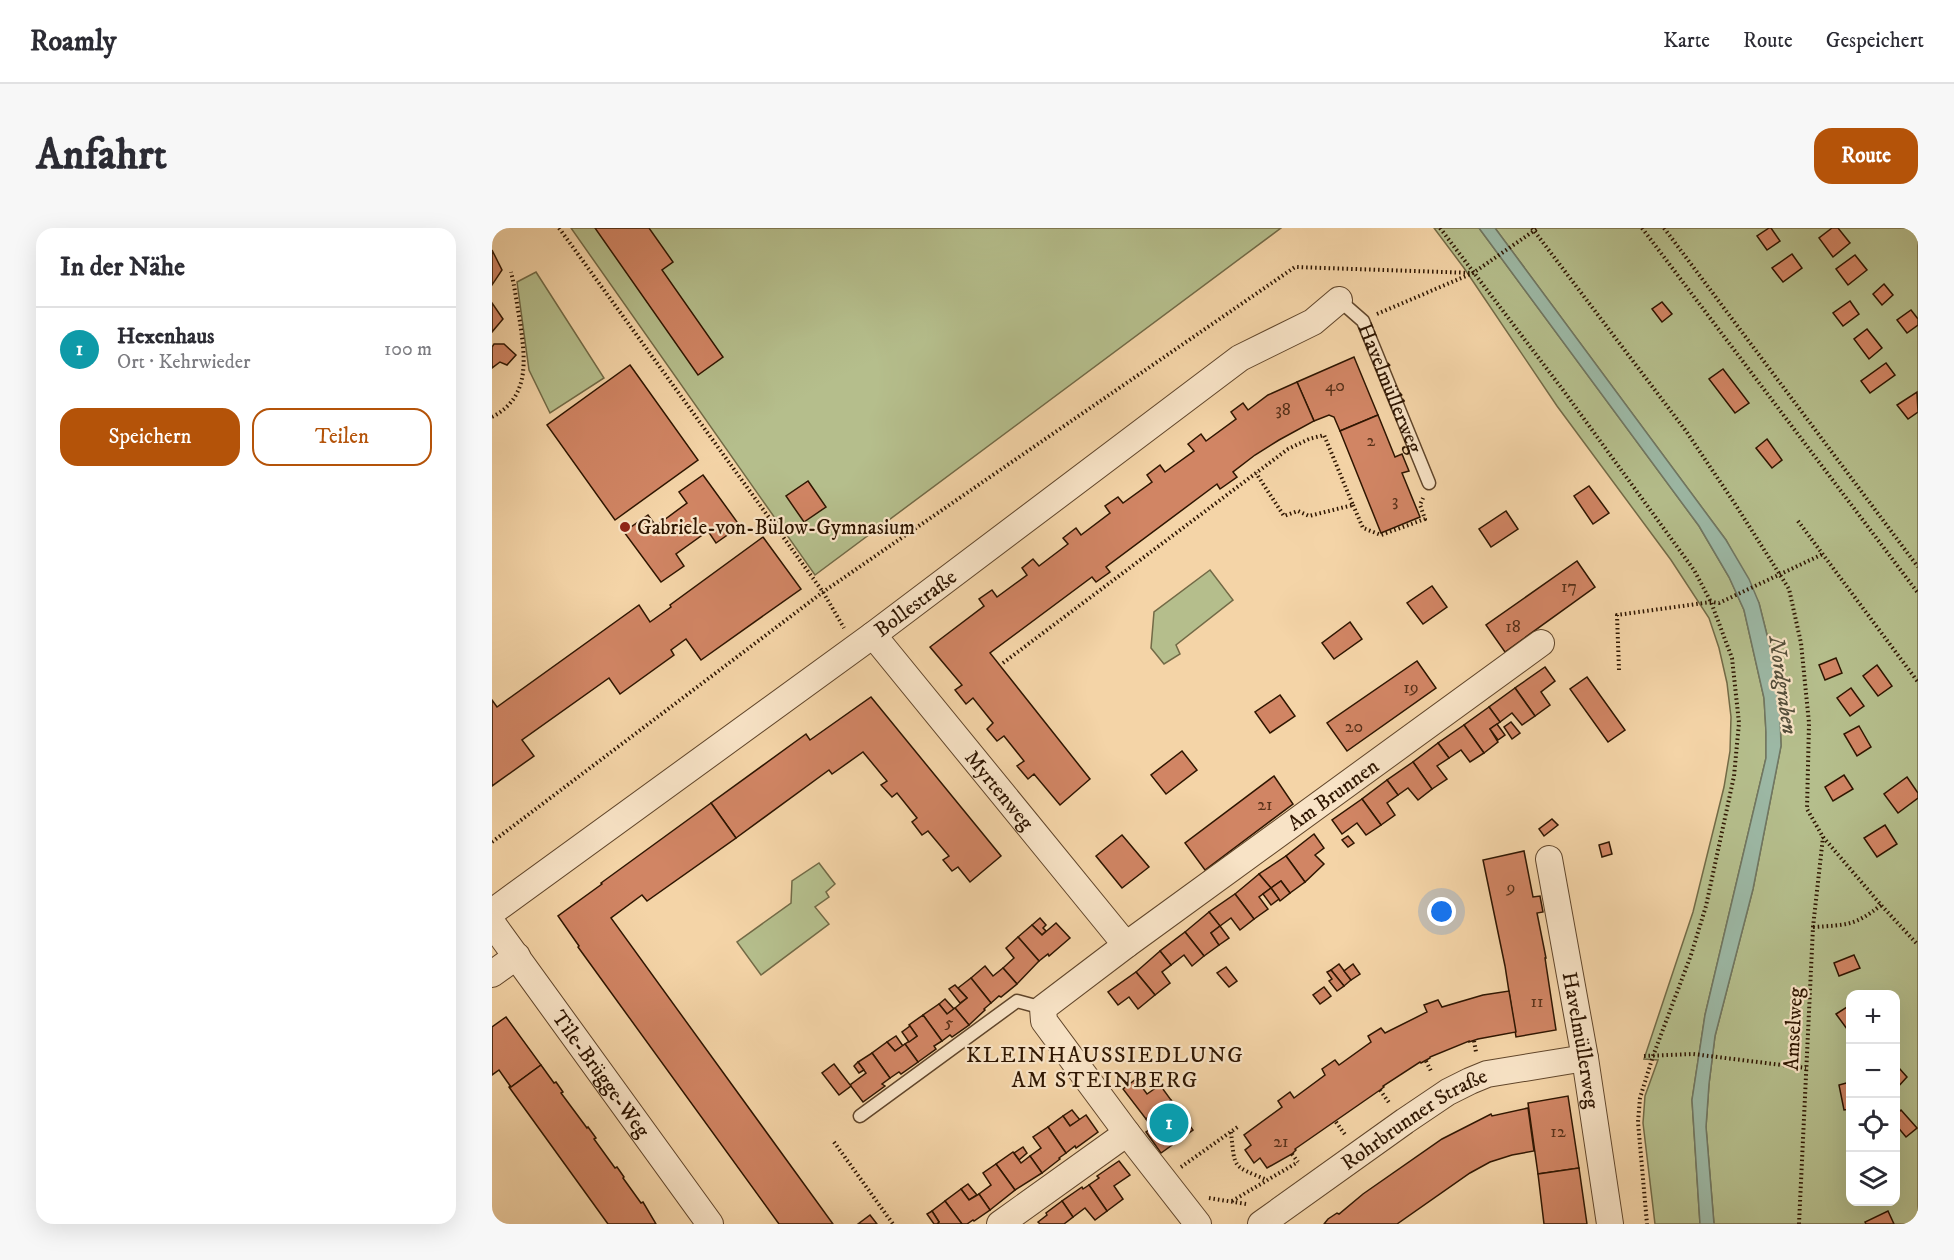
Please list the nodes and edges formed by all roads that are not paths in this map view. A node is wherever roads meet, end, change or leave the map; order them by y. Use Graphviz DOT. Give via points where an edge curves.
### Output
graph roads {
  1 [pos="1339,300"];
  2 [pos="1429,483"];
  3 [pos="873,635"];
  4 [pos="1541,643"];
  5 [pos="1549,859"];
  6 [pos="492,912"];
  7 [pos="492,923"];
  8 [pos="1126,945"];
  9 [pos="517,957"];
  10 [pos="492,974"];
  11 [pos="1043,1008"];
  12 [pos="1585,1058"];
  13 [pos="861,1116"];
  14 [pos="1127,1133"];
  15 [pos="1256,1214"];
  16 [pos="710,1224"];
  17 [pos="1000,1224"];
  18 [pos="1198,1224"];
  19 [pos="1610,1224"];
  1 -- 2 [label="lane, Havelmüllerweg" via="1363,321"];
  1 -- 3 [label="street, Bollestraße" via="1313,322 1240,358"];
  3 -- 6 [label="street, Bollestraße"];
  3 -- 8 [label="street, Myrtenweg"];
  4 -- 8 [label="street, Am Brunnen"];
  5 -- 12 [label="street, Havelmüllerweg"];
  7 -- 9 [label="street, Tile-Brügge-Weg"];
  8 -- 11 [label="street, Am Brunnen"];
  9 -- 10 [label="street"];
  9 -- 16 [label="street, Tile-Brügge-Weg"];
  11 -- 13 [label="lane" via="1017,1001"];
  11 -- 14 [label="street" via="1044,1021"];
  12 -- 15 [label="street, Rohrbrunner Straße" via="1487,1074 1470,1081"];
  12 -- 19 [label="street, Havelmüllerweg"];
  14 -- 17 [label="street"];
  14 -- 18 [label="street"];
}
